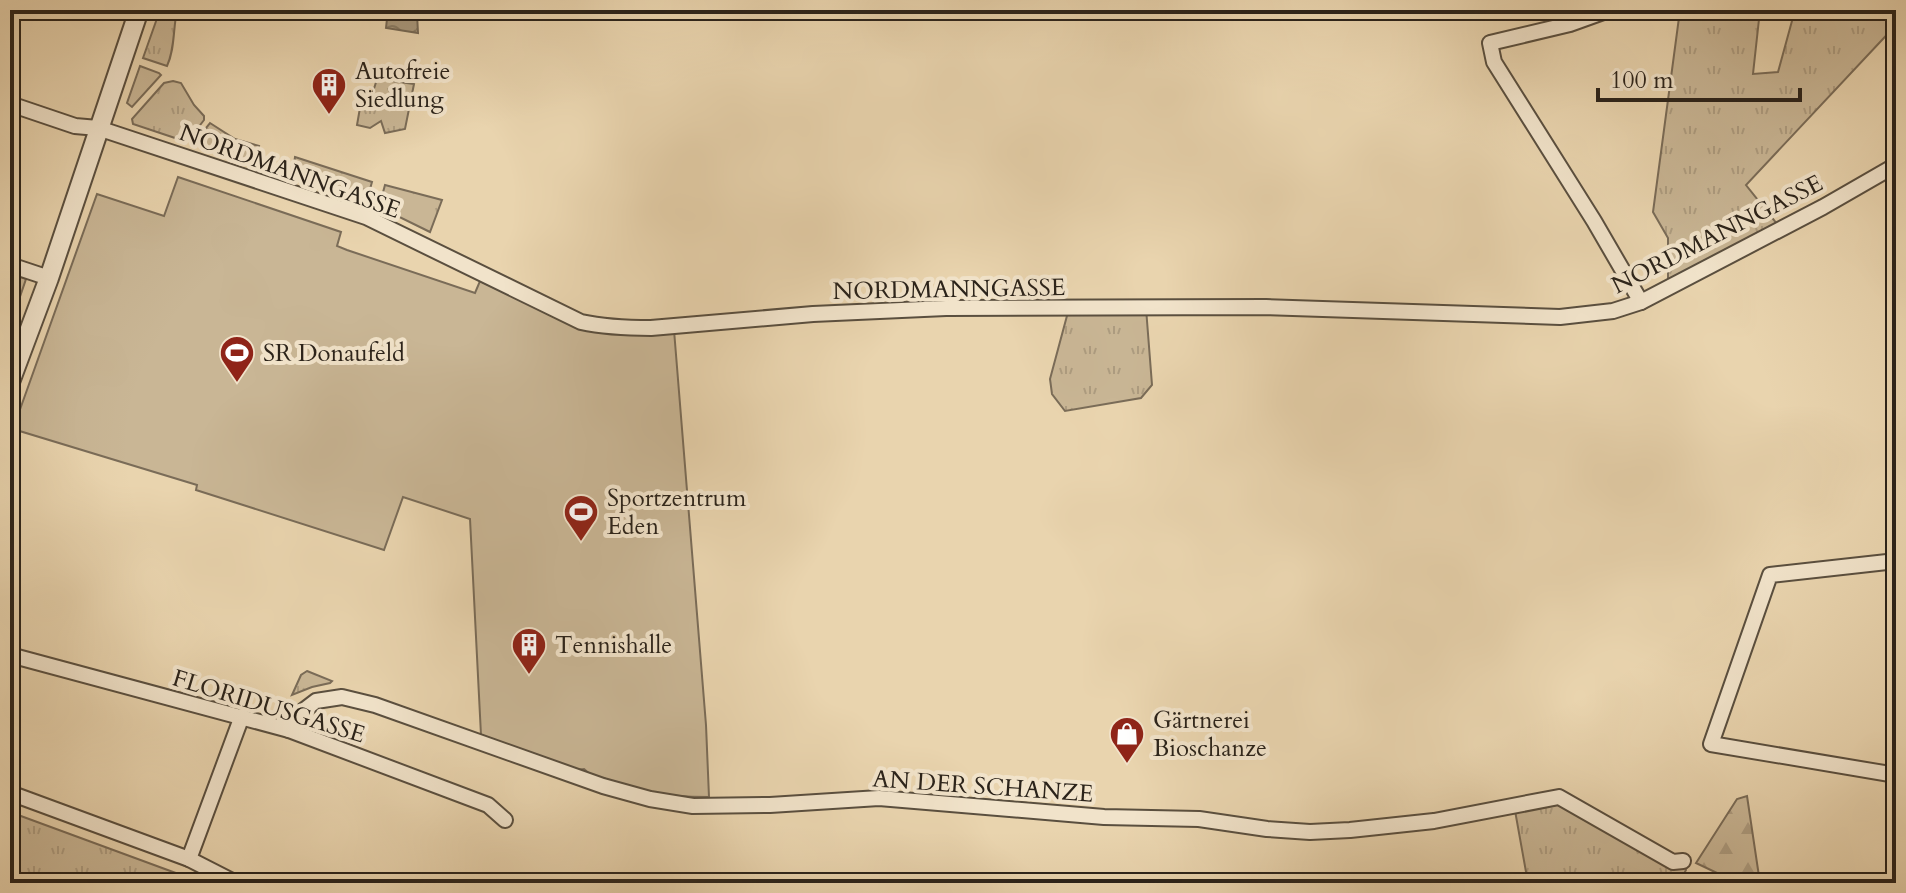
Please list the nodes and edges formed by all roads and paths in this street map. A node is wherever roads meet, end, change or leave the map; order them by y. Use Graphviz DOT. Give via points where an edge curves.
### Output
graph roads {
  1 [pos="139,10"];
  2 [pos="1609,10"];
  3 [pos="10,104"];
  4 [pos="98,128"];
  5 [pos="1896,165"];
  6 [pos="10,265"];
  7 [pos="49,278"];
  8 [pos="1641,302"];
  9 [pos="10,382"];
  10 [pos="1896,561"];
  11 [pos="10,655"];
  12 [pos="242,716"];
  13 [pos="289,730"];
  14 [pos="1896,775"];
  15 [pos="10,793"];
  16 [pos="505,820"];
  17 [pos="189,859"];
  18 [pos="1683,861"];
  19 [pos="236,883"];
  1 -- 4 [label="street"];
  2 -- 8 [label="street" via="1490,43 1494,62"];
  3 -- 4 [label="street, NORDMANNGASSE" via="75,126"];
  4 -- 7 [label="street"];
  4 -- 8 [label="street, NORDMANNGASSE" via="366,217 598,326 651,328 946,308 1298,307 1560,317"];
  5 -- 8 [label="street, NORDMANNGASSE"];
  6 -- 7 [label="street"];
  7 -- 9 [label="street"];
  10 -- 14 [label="street" via="1770,575 1711,744"];
  11 -- 12 [label="street, FLORIDUSGASSE"];
  12 -- 13 [label="street, FLORIDUSGASSE"];
  12 -- 17 [label="street"];
  13 -- 16 [label="street, FLORIDUSGASSE" via="488,805"];
  13 -- 18 [label="street, AN DER SCHANZE" via="316,701 342,697 603,786 693,806 879,798 1104,817 1199,819 1310,832 1434,821 1559,797 1673,862"];
  15 -- 17 [label="street"];
  17 -- 19 [label="street"];
}
